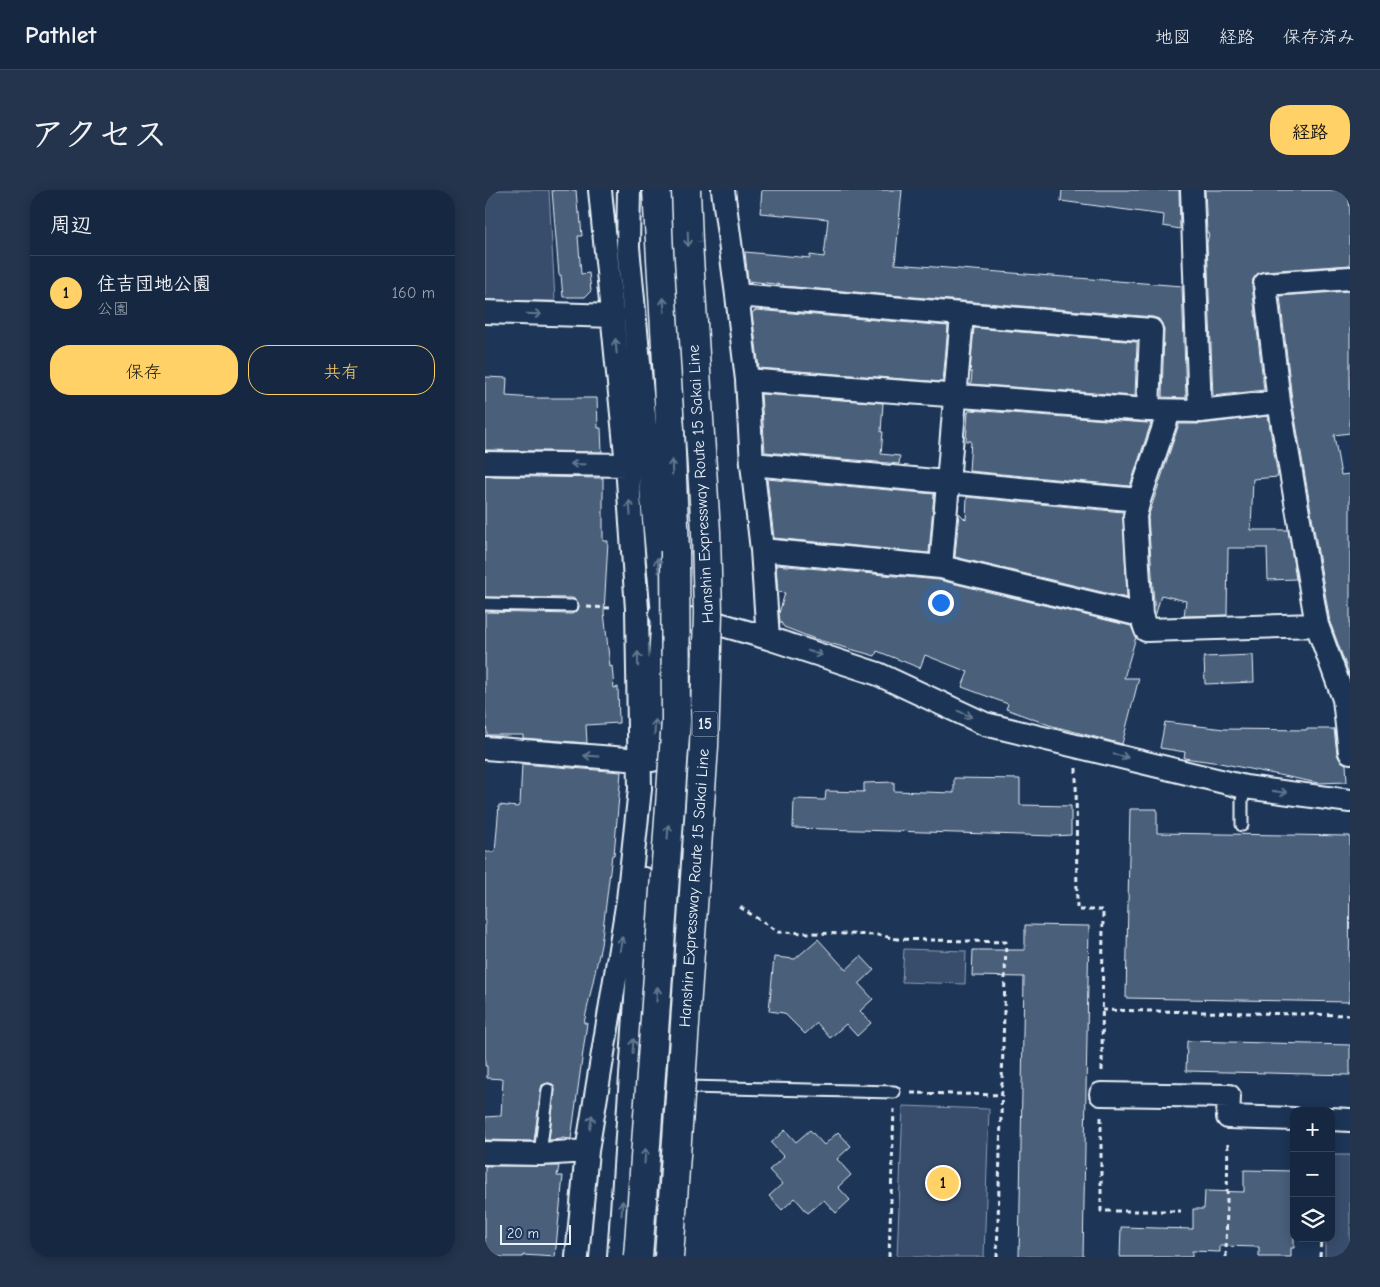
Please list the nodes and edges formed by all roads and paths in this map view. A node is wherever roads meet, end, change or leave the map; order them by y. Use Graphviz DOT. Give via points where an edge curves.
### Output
graph roads {
  1 [pos="600,190"];
  2 [pos="629,190"];
  3 [pos="657,190"];
  4 [pos="686,190"];
  5 [pos="723,190"];
  6 [pos="1192,190"];
  7 [pos="1350,278"];
  8 [pos="737,295"];
  9 [pos="485,312"];
  10 [pos="962,315"];
  11 [pos="614,316"];
  12 [pos="747,380"];
  13 [pos="955,396"];
  14 [pos="1279,402"];
  15 [pos="1158,411"];
  16 [pos="1200,411"];
  17 [pos="485,463"];
  18 [pos="752,464"];
  19 [pos="627,465"];
  20 [pos="948,481"];
  21 [pos="1139,500"];
  22 [pos="762,550"];
  23 [pos="941,568"];
  24 [pos="485,604"];
  25 [pos="571,606"];
  26 [pos="637,609"];
  27 [pos="663,614"];
  28 [pos="1141,615"];
  29 [pos="719,624"];
  30 [pos="1317,626"];
  31 [pos="768,638"];
  32 [pos="1076,745"];
  33 [pos="485,748"];
  34 [pos="1350,752"];
  35 [pos="640,760"];
  36 [pos="1245,787"];
  37 [pos="1350,801"];
  38 [pos="1242,825"];
  39 [pos="740,907"];
  40 [pos="1102,1010"];
  41 [pos="1350,1015"];
  42 [pos="688,1087"];
  43 [pos="547,1090"];
  44 [pos="894,1092"];
  45 [pos="1101,1094"];
  46 [pos="1003,1095"];
  47 [pos="1228,1117"];
  48 [pos="1290,1119"];
  49 [pos="1335,1119"];
  50 [pos="1350,1120"];
  51 [pos="587,1151"];
  52 [pos="485,1153"];
  53 [pos="540,1154"];
  54 [pos="1181,1212"];
  55 [pos="1321,1242"];
  56 [pos="577,1257"];
  57 [pos="619,1257"];
  58 [pos="637,1257"];
  59 [pos="669,1257"];
  60 [pos="676,1257"];
  61 [pos="889,1257"];
  62 [pos="997,1257"];
  63 [pos="1226,1257"];
  64 [pos="1321,1257"];
  1 -- 11 [label="street"];
  27 -- 2 [label="street, one-way" via="628,247"];
  58 -- 3 [label="highway, Hanshin Expressway Route 15 Sakai Line / 15, one-way, bridge" via="676,721 675,542"];
  4 -- 59 [label="highway, Hanshin Expressway Route 15 Sakai Line / 15, one-way, bridge" via="706,522 708,614 704,746"];
  5 -- 8 [label="street"];
  6 -- 16 [label="street"];
  7 -- 14 [label="street" via="1265,284"];
  8 -- 10 [label="street"];
  8 -- 12 [label="street"];
  9 -- 11 [label="street, one-way"];
  10 -- 13 [label="street"];
  10 -- 15 [label="street" via="1151,330"];
  19 -- 11 [label="street, one-way"];
  12 -- 13 [label="street"];
  12 -- 18 [label="street"];
  13 -- 15 [label="street"];
  13 -- 20 [label="street"];
  14 -- 16 [label="street"];
  14 -- 30 [label="street"];
  15 -- 16 [label="street"];
  15 -- 21 [label="street"];
  19 -- 17 [label="street, one-way"];
  18 -- 20 [label="street"];
  18 -- 22 [label="street"];
  26 -- 19 [label="street, one-way"];
  20 -- 21 [label="street"];
  20 -- 23 [label="street"];
  21 -- 28 [label="street" via="1135,516"];
  22 -- 23 [label="street"];
  22 -- 31 [label="street"];
  23 -- 28 [label="street"];
  24 -- 25 [label="lane"];
  25 -- 26 [label="path"];
  26 -- 27 [label="street"];
  35 -- 26 [label="street, one-way"];
  27 -- 29 [label="street"];
  57 -- 27 [label="street, one-way"];
  28 -- 30 [label="street" via="1146,630"];
  29 -- 31 [label="street"];
  29 -- 42 [label="street"];
  30 -- 34 [label="street" via="1344,698"];
  31 -- 32 [label="street, one-way" via="879,674 985,724"];
  32 -- 36 [label="street, one-way"];
  32 -- 40 [label="path" via="1077,910 1103,910"];
  35 -- 33 [label="street, one-way"];
  51 -- 35 [label="street, one-way" via="628,900"];
  36 -- 37 [label="street, one-way"];
  36 -- 38 [label="lane"];
  39 -- 46 [label="path" via="778,932 1006,942"];
  40 -- 41 [label="path"];
  40 -- 45 [label="path"];
  42 -- 44 [label="lane"];
  42 -- 60 [label="street"];
  43 -- 53 [label="lane"];
  44 -- 46 [label="path"];
  44 -- 61 [label="path"];
  45 -- 47 [label="street" via="1229,1096"];
  45 -- 54 [label="path" via="1101,1211"];
  46 -- 62 [label="path"];
  47 -- 48 [label="street"];
  47 -- 63 [label="path"];
  49 -- 50 [label="street"];
  51 -- 53 [label="street"];
  51 -- 56 [label="street"];
  52 -- 53 [label="street"];
  55 -- 64 [label="path"];
}
